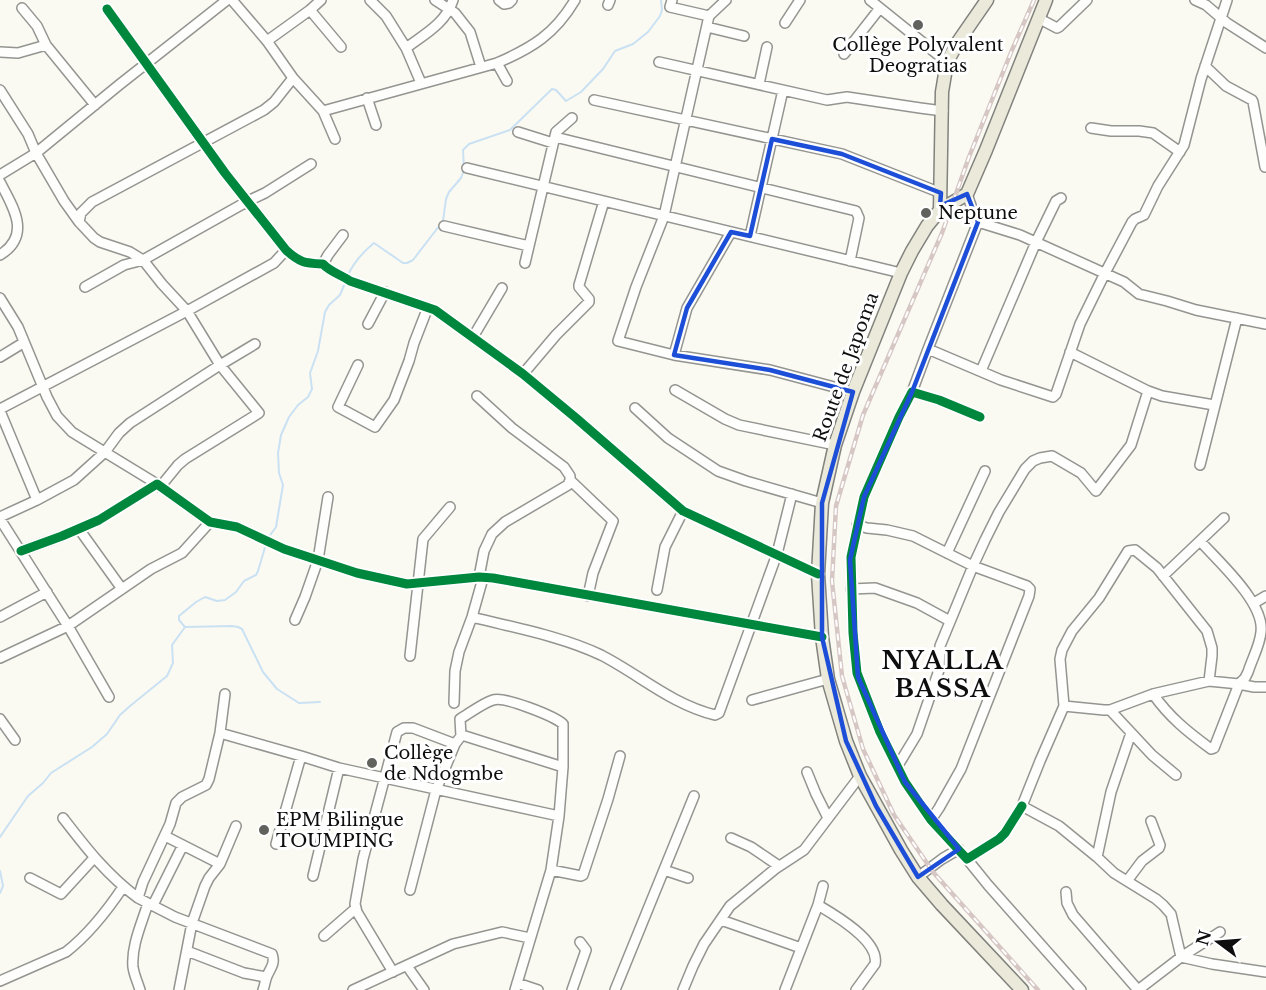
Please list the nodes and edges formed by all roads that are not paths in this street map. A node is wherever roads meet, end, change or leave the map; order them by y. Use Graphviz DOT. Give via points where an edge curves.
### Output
graph roads {
  1 [pos="230,0"];
  2 [pos="321,0"];
  3 [pos="370,0"];
  4 [pos="435,0"];
  5 [pos="453,0"];
  6 [pos="499,0"];
  7 [pos="512,0"];
  8 [pos="575,0"];
  9 [pos="672,0"];
  10 [pos="726,0"];
  11 [pos="800,0"];
  12 [pos="870,0"];
  13 [pos="987,0"];
  14 [pos="1046,0"];
  15 [pos="1087,0"];
  16 [pos="1195,0"];
  17 [pos="1227,0"];
  18 [pos="22,8"];
  19 [pos="880,8"];
  20 [pos="107,9"];
  21 [pos="310,10"];
  22 [pos="450,10"];
  23 [pos="709,16"];
  24 [pos="1221,17"];
  25 [pos="1038,18"];
  26 [pos="784,23"];
  27 [pos="707,27"];
  28 [pos="744,36"];
  29 [pos="267,41"];
  30 [pos="46,45"];
  31 [pos="341,47"];
  32 [pos="767,47"];
  33 [pos="406,48"];
  34 [pos="1266,48"];
  35 [pos="0,52"];
  36 [pos="844,54"];
  37 [pos="660,62"];
  38 [pos="947,62"];
  39 [pos="497,63"];
  40 [pos="146,65"];
  41 [pos="1205,66"];
  42 [pos="481,67"];
  43 [pos="697,70"];
  44 [pos="293,78"];
  45 [pos="507,81"];
  46 [pos="421,83"];
  47 [pos="759,84"];
  48 [pos="0,90"];
  49 [pos="783,90"];
  50 [pos="367,98"];
  51 [pos="594,99"];
  52 [pos="95,105"];
  53 [pos="322,111"];
  54 [pos="943,111"];
  55 [pos="572,118"];
  56 [pos="686,120"];
  57 [pos="376,125"];
  58 [pos="1091,128"];
  59 [pos="518,132"];
  60 [pos="335,139"];
  61 [pos="772,139"];
  62 [pos="554,140"];
  63 [pos="203,143"];
  64 [pos="1180,152"];
  65 [pos="36,153"];
  66 [pos="311,164"];
  67 [pos="675,167"];
  68 [pos="1265,167"];
  69 [pos="467,168"];
  70 [pos="0,175"];
  71 [pos="0,182"];
  72 [pos="543,186"];
  73 [pos="761,188"];
  74 [pos="941,193"];
  75 [pos="967,194"];
  76 [pos="1061,198"];
  77 [pos="248,201"];
  78 [pos="604,201"];
  79 [pos="940,210"];
  80 [pos="664,216"];
  81 [pos="79,222"];
  82 [pos="978,222"];
  83 [pos="444,226"];
  84 [pos="731,232"];
  85 [pos="343,235"];
  86 [pos="750,237"];
  87 [pos="1036,242"];
  88 [pos="529,246"];
  89 [pos="286,250"];
  90 [pos="0,255"];
  91 [pos="143,260"];
  92 [pos="850,261"];
  93 [pos="525,263"];
  94 [pos="323,264"];
  95 [pos="901,273"];
  96 [pos="1105,273"];
  97 [pos="85,287"];
  98 [pos="502,288"];
  99 [pos="385,292"];
  100 [pos="0,298"];
  101 [pos="428,307"];
  102 [pos="187,311"];
  103 [pos="1237,318"];
  104 [pos="368,324"];
  105 [pos="1266,324"];
  106 [pos="473,338"];
  107 [pos="23,343"];
  108 [pos="255,344"];
  109 [pos="927,349"];
  110 [pos="1070,352"];
  111 [pos="674,355"];
  112 [pos="0,357"];
  113 [pos="220,365"];
  114 [pos="358,365"];
  115 [pos="981,371"];
  116 [pos="523,374"];
  117 [pos="43,387"];
  118 [pos="675,390"];
  119 [pos="1148,391"];
  120 [pos="853,392"];
  121 [pos="912,392"];
  122 [pos="477,396"];
  123 [pos="1214,405"];
  124 [pos="635,408"];
  125 [pos="0,410"];
  126 [pos="980,417"];
  127 [pos="835,445"];
  128 [pos="105,452"];
  129 [pos="1200,465"];
  130 [pos="985,471"];
  131 [pos="570,480"];
  132 [pos="159,486"];
  133 [pos="792,494"];
  134 [pos="328,496"];
  135 [pos="37,500"];
  136 [pos="822,503"];
  137 [pos="450,507"];
  138 [pos="683,511"];
  139 [pos="0,518"];
  140 [pos="1224,518"];
  141 [pos="210,522"];
  142 [pos="857,525"];
  143 [pos="79,529"];
  144 [pos="1200,541"];
  145 [pos="21,551"];
  146 [pos="947,553"];
  147 [pos="777,554"];
  148 [pos="318,560"];
  149 [pos="973,566"];
  150 [pos="818,574"];
  151 [pos="1163,576"];
  152 [pos="481,577"];
  153 [pos="418,584"];
  154 [pos="122,589"];
  155 [pos="851,589"];
  156 [pos="657,590"];
  157 [pos="46,592"];
  158 [pos="588,596"];
  159 [pos="1266,596"];
  160 [pos="1254,603"];
  161 [pos="0,617"];
  162 [pos="472,617"];
  163 [pos="295,620"];
  164 [pos="950,621"];
  165 [pos="751,625"];
  166 [pos="68,626"];
  167 [pos="822,637"];
  168 [pos="410,656"];
  169 [pos="0,658"];
  170 [pos="828,679"];
  171 [pos="1209,681"];
  172 [pos="1239,684"];
  173 [pos="1266,687"];
  174 [pos="225,694"];
  175 [pos="1153,694"];
  176 [pos="109,697"];
  177 [pos="752,700"];
  178 [pos="454,703"];
  179 [pos="1064,706"];
  180 [pos="1110,710"];
  181 [pos="0,719"];
  182 [pos="1131,733"];
  183 [pos="220,734"];
  184 [pos="15,740"];
  185 [pos="458,740"];
  186 [pos="301,756"];
  187 [pos="620,756"];
  188 [pos="563,767"];
  189 [pos="897,767"];
  190 [pos="339,768"];
  191 [pos="807,771"];
  192 [pos="1176,775"];
  193 [pos="860,776"];
  194 [pos="384,778"];
  195 [pos="436,790"];
  196 [pos="694,796"];
  197 [pos="1022,806"];
  198 [pos="559,816"];
  199 [pos="63,818"];
  200 [pos="828,818"];
  201 [pos="931,820"];
  202 [pos="1151,821"];
  203 [pos="236,826"];
  204 [pos="165,836"];
  205 [pos="731,838"];
  206 [pos="276,844"];
  207 [pos="183,845"];
  208 [pos="959,849"];
  209 [pos="1097,857"];
  210 [pos="94,858"];
  211 [pos="967,859"];
  212 [pos="220,864"];
  213 [pos="779,866"];
  214 [pos="551,870"];
  215 [pos="664,870"];
  216 [pos="313,876"];
  217 [pos="918,876"];
  218 [pos="30,878"];
  219 [pos="688,878"];
  220 [pos="1127,881"];
  221 [pos="823,886"];
  222 [pos="123,887"];
  223 [pos="410,890"];
  224 [pos="1066,892"];
  225 [pos="138,898"];
  226 [pos="150,904"];
  227 [pos="818,905"];
  228 [pos="355,909"];
  229 [pos="721,920"];
  230 [pos="192,923"];
  231 [pos="1220,932"];
  232 [pos="324,936"];
  233 [pos="530,938"];
  234 [pos="580,942"];
  235 [pos="801,948"];
  236 [pos="187,951"];
  237 [pos="1181,957"];
  238 [pos="407,966"];
  239 [pos="393,972"];
  240 [pos="1266,972"];
  241 [pos="266,977"];
  242 [pos="0,981"];
  243 [pos="516,986"];
  244 [pos="140,990"];
  245 [pos="179,990"];
  246 [pos="263,990"];
  247 [pos="353,990"];
  248 [pos="424,990"];
  249 [pos="538,990"];
  250 [pos="572,990"];
  251 [pos="615,990"];
  252 [pos="683,990"];
  253 [pos="785,990"];
  254 [pos="856,990"];
  255 [pos="1022,990"];
  256 [pos="1081,990"];
  257 [pos="1138,990"];
  1 -- 29 [label="street"];
  1 -- 40 [label="street"];
  2 -- 21 [label="street"];
  3 -- 33 [label="street" via="386,16"];
  4 -- 22 [label="street"];
  5 -- 22 [label="street"];
  6 -- 7 [label="street" via="504,4"];
  8 -- 39 [label="street" via="550,33"];
  9 -- 23 [label="street" via="670,7"];
  10 -- 23 [label="street"];
  11 -- 26 [label="street"];
  12 -- 19 [label="street"];
  13 -- 38 [label="main road"];
  14 -- 25 [label="main road"];
  15 -- 25 [label="street" via="1057,28"];
  16 -- 24 [label="street"];
  17 -- 24 [label="street"];
  18 -- 30 [label="street"];
  19 -- 36 [label="street"];
  19 -- 38 [label="street"];
  20 -- 40 [label="street"];
  21 -- 29 [label="street"];
  21 -- 31 [label="street"];
  22 -- 33 [label="street"];
  22 -- 42 [label="street" via="470,32"];
  23 -- 27 [label="street"];
  24 -- 34 [label="street"];
  24 -- 41 [label="street"];
  25 -- 75 [label="main road"];
  27 -- 28 [label="street"];
  27 -- 43 [label="street"];
  29 -- 44 [label="street"];
  30 -- 35 [label="street" via="18,53"];
  30 -- 52 [label="street"];
  32 -- 47 [label="street"];
  33 -- 46 [label="street"];
  37 -- 43 [label="street"];
  38 -- 54 [label="main road"];
  39 -- 42 [label="street"];
  39 -- 45 [label="street"];
  40 -- 52 [label="street"];
  40 -- 63 [label="street"];
  41 -- 64 [label="street"];
  41 -- 68 [label="street" via="1226,86 1252,100"];
  42 -- 46 [label="street"];
  43 -- 47 [label="street"];
  43 -- 56 [label="street"];
  44 -- 53 [label="street"];
  44 -- 63 [label="street" via="264,110"];
  46 -- 50 [label="street"];
  47 -- 49 [label="street"];
  48 -- 65 [label="street"];
  49 -- 54 [label="street" via="827,100 847,97"];
  49 -- 61 [label="street"];
  50 -- 53 [label="street"];
  50 -- 57 [label="street"];
  51 -- 56 [label="street"];
  52 -- 65 [label="street"];
  53 -- 60 [label="street"];
  54 -- 74 [label="main road"];
  55 -- 62 [label="street" via="556,132"];
  56 -- 61 [label="street"];
  56 -- 67 [label="street"];
  58 -- 64 [label="street" via="1153,133"];
  59 -- 62 [label="street"];
  61 -- 73 [label="street"];
  61 -- 74 [label="street" via="842,154"];
  62 -- 67 [label="street"];
  62 -- 72 [label="street"];
  63 -- 77 [label="street"];
  63 -- 81 [label="street" via="92,202 81,213"];
  64 -- 96 [label="street" via="1144,215 1132,222"];
  65 -- 70 [label="street"];
  65 -- 81 [label="street"];
  66 -- 77 [label="street"];
  67 -- 73 [label="street"];
  67 -- 80 [label="street"];
  69 -- 72 [label="street"];
  71 -- 90 [label="street" via="14,209 18,232 12,246"];
  72 -- 78 [label="street"];
  72 -- 88 [label="street"];
  73 -- 86 [label="street"];
  73 -- 92 [label="street" via="856,212 859,218"];
  74 -- 79 [label="main road"];
  75 -- 79 [label="main road"];
  75 -- 82 [label="street"];
  76 -- 87 [label="street"];
  77 -- 89 [label="street"];
  77 -- 91 [label="street"];
  78 -- 80 [label="street"];
  78 -- 116 [label="street" via="579,285 590,300"];
  79 -- 95 [label="main road, Route de Japoma"];
  80 -- 84 [label="street"];
  80 -- 111 [label="street" via="618,341"];
  81 -- 91 [label="street" via="100,242"];
  82 -- 87 [label="street"];
  82 -- 109 [label="street"];
  83 -- 88 [label="street"];
  84 -- 86 [label="street"];
  84 -- 111 [label="street" via="687,308"];
  85 -- 94 [label="street"];
  86 -- 92 [label="street"];
  87 -- 96 [label="street"];
  87 -- 115 [label="street"];
  88 -- 93 [label="street"];
  89 -- 94 [label="street" via="297,260"];
  89 -- 102 [label="street" via="274,263"];
  91 -- 97 [label="street" via="124,265"];
  91 -- 102 [label="street"];
  92 -- 95 [label="street"];
  94 -- 99 [label="street" via="350,281"];
  95 -- 120 [label="main road, Route de Japoma"];
  96 -- 103 [label="street" via="1139,294"];
  96 -- 110 [label="street"];
  98 -- 106 [label="street"];
  99 -- 101 [label="street"];
  99 -- 104 [label="street"];
  100 -- 107 [label="street"];
  101 -- 106 [label="street"];
  101 -- 114 [label="street" via="394,400 375,427 338,407"];
  102 -- 113 [label="street"];
  102 -- 117 [label="street"];
  103 -- 105 [label="street"];
  103 -- 123 [label="street"];
  106 -- 116 [label="street"];
  107 -- 112 [label="street"];
  107 -- 117 [label="street"];
  108 -- 113 [label="street"];
  109 -- 115 [label="street"];
  109 -- 121 [label="street"];
  110 -- 115 [label="street" via="1052,398"];
  110 -- 119 [label="street"];
  111 -- 120 [label="street" via="770,370"];
  113 -- 128 [label="street" via="130,423"];
  113 -- 132 [label="street" via="259,413 185,459"];
  116 -- 138 [label="street"];
  117 -- 125 [label="street"];
  117 -- 128 [label="street" via="57,416 72,432"];
  118 -- 127 [label="street" via="739,425"];
  119 -- 123 [label="street"];
  119 -- 149 [label="street" via="1131,445 1096,491 1081,473 1052,456 1033,461 1007,499"];
  120 -- 127 [label="main road, Route de Japoma"];
  121 -- 126 [label="street"];
  121 -- 142 [label="street" via="868,489"];
  122 -- 131 [label="street" via="564,467"];
  123 -- 129 [label="street"];
  124 -- 133 [label="street" via="668,438 718,471"];
  125 -- 135 [label="street"];
  127 -- 136 [label="main road, Route de Japoma"];
  128 -- 132 [label="street"];
  128 -- 135 [label="street" via="74,480"];
  130 -- 146 [label="street"];
  131 -- 152 [label="street" via="492,534 483,551"];
  131 -- 158 [label="street" via="613,520"];
  132 -- 141 [label="street"];
  132 -- 143 [label="street"];
  133 -- 136 [label="street"];
  133 -- 147 [label="street"];
  134 -- 148 [label="street"];
  135 -- 139 [label="street"];
  136 -- 150 [label="main road, Route de Japoma"];
  137 -- 153 [label="street" via="423,539"];
  138 -- 147 [label="street"];
  138 -- 156 [label="street" via="665,547"];
  139 -- 145 [label="street"];
  140 -- 144 [label="street"];
  141 -- 148 [label="street" via="237,527"];
  141 -- 154 [label="street" via="182,552"];
  142 -- 146 [label="street" via="913,536"];
  142 -- 155 [label="street" via="850,557"];
  143 -- 145 [label="street"];
  143 -- 154 [label="street"];
  144 -- 151 [label="street"];
  144 -- 160 [label="street"];
  145 -- 157 [label="street"];
  146 -- 149 [label="street"];
  147 -- 150 [label="street"];
  147 -- 165 [label="street"];
  148 -- 153 [label="street" via="357,573"];
  148 -- 163 [label="street"];
  149 -- 164 [label="street"];
  149 -- 201 [label="street" via="1027,586 1030,592 959,773"];
  150 -- 167 [label="main road, Route de Japoma"];
  151 -- 171 [label="street" via="1207,632 1212,648"];
  151 -- 179 [label="street" via="1135,550 1128,550 1100,598 1072,631 1062,650"];
  152 -- 153 [label="street"];
  152 -- 158 [label="street"];
  152 -- 162 [label="street"];
  153 -- 168 [label="street"];
  154 -- 166 [label="street"];
  155 -- 164 [label="street" via="875,588 917,603"];
  155 -- 189 [label="street" via="858,677"];
  157 -- 161 [label="street"];
  157 -- 166 [label="street"];
  158 -- 165 [label="street"];
  159 -- 160 [label="street"];
  160 -- 172 [label="street" via="1261,634 1248,672"];
  162 -- 165 [label="street" via="571,642 601,655 695,710 715,715"];
  162 -- 178 [label="street" via="455,670"];
  164 -- 189 [label="street" via="940,646 939,670 917,734"];
  165 -- 167 [label="street"];
  166 -- 169 [label="street"];
  166 -- 176 [label="street"];
  167 -- 170 [label="main road, Route de Japoma"];
  170 -- 177 [label="street"];
  170 -- 193 [label="main road, Route de Japoma"];
  171 -- 172 [label="street"];
  171 -- 175 [label="street"];
  172 -- 173 [label="street"];
  172 -- 175 [label="street" via="1211,749 1185,730"];
  174 -- 183 [label="street"];
  175 -- 180 [label="street"];
  179 -- 180 [label="street"];
  179 -- 197 [label="street"];
  180 -- 182 [label="street"];
  181 -- 184 [label="street"];
  182 -- 192 [label="street"];
  182 -- 209 [label="street" via="1111,792"];
  183 -- 186 [label="street"];
  183 -- 204 [label="street" via="206,785 176,803"];
  185 -- 188 [label="street" via="465,736"];
  185 -- 188 [label="street" via="460,719 494,699 507,700 563,724"];
  185 -- 194 [label="street" via="412,728 399,730"];
  185 -- 195 [label="street"];
  186 -- 190 [label="street"];
  186 -- 206 [label="street"];
  187 -- 214 [label="street" via="585,873 581,876"];
  188 -- 198 [label="street"];
  189 -- 201 [label="street"];
  190 -- 194 [label="street"];
  190 -- 216 [label="street"];
  191 -- 200 [label="street"];
  193 -- 200 [label="street"];
  193 -- 217 [label="main road, Route de Japoma"];
  194 -- 195 [label="street"];
  194 -- 228 [label="street"];
  195 -- 198 [label="street"];
  195 -- 223 [label="street"];
  196 -- 215 [label="street"];
  197 -- 209 [label="street" via="1059,826"];
  197 -- 211 [label="street" via="999,839"];
  198 -- 214 [label="street"];
  199 -- 210 [label="street"];
  200 -- 213 [label="street" via="804,850"];
  201 -- 208 [label="street"];
  202 -- 220 [label="street" via="1159,848 1142,861"];
  203 -- 212 [label="street"];
  204 -- 207 [label="street"];
  204 -- 225 [label="street"];
  205 -- 213 [label="street"];
  207 -- 212 [label="street"];
  207 -- 226 [label="street"];
  208 -- 211 [label="street"];
  208 -- 217 [label="street"];
  209 -- 220 [label="street"];
  210 -- 218 [label="street" via="61,894"];
  210 -- 222 [label="street"];
  211 -- 256 [label="street"];
  212 -- 230 [label="street" via="205,886"];
  213 -- 229 [label="street" via="730,906"];
  214 -- 233 [label="street"];
  215 -- 219 [label="street"];
  215 -- 251 [label="street"];
  217 -- 255 [label="main road, Route de Japoma"];
  220 -- 237 [label="street" via="1171,914"];
  221 -- 227 [label="street"];
  222 -- 225 [label="street"];
  222 -- 242 [label="street" via="100,920 66,952"];
  224 -- 257 [label="street" via="1073,915"];
  225 -- 226 [label="street"];
  226 -- 230 [label="street"];
  226 -- 244 [label="street" via="133,959"];
  227 -- 235 [label="street"];
  227 -- 254 [label="street" via="838,916 874,951 875,964"];
  228 -- 232 [label="street"];
  228 -- 239 [label="street"];
  229 -- 235 [label="street"];
  229 -- 252 [label="street" via="704,944"];
  230 -- 236 [label="street"];
  230 -- 241 [label="street" via="272,954 273,966"];
  231 -- 237 [label="street"];
  233 -- 238 [label="street" via="502,932 453,944"];
  233 -- 243 [label="street"];
  234 -- 250 [label="street" via="586,950"];
  235 -- 253 [label="street"];
  236 -- 241 [label="street" via="244,973"];
  236 -- 245 [label="street"];
  237 -- 240 [label="street"];
  237 -- 257 [label="street"];
  238 -- 239 [label="street"];
  238 -- 248 [label="street"];
  239 -- 247 [label="street"];
  241 -- 246 [label="street"];
  243 -- 249 [label="street"];
}
